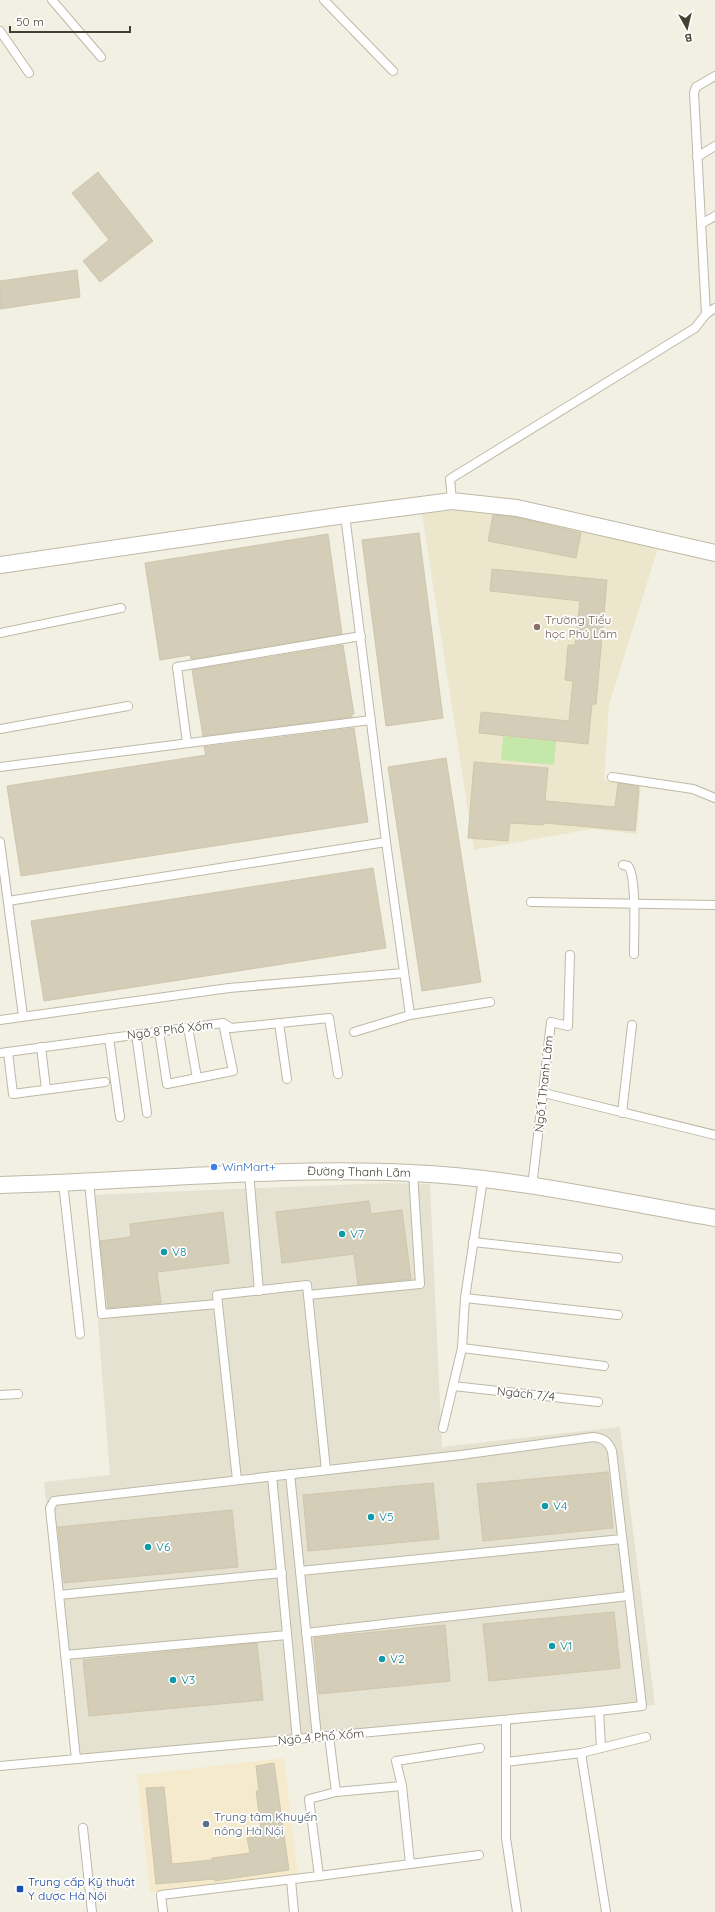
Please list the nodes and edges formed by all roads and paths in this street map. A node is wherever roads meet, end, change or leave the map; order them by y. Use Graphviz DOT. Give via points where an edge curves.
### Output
graph roads {
  1 [pos="52,0"];
  2 [pos="324,0"];
  3 [pos="0,31"];
  4 [pos="101,57"];
  5 [pos="393,71"];
  6 [pos="29,73"];
  7 [pos="715,76"];
  8 [pos="715,146"];
  9 [pos="697,157"];
  10 [pos="715,216"];
  11 [pos="701,224"];
  12 [pos="715,308"];
  13 [pos="706,314"];
  14 [pos="452,506"];
  15 [pos="345,515"];
  16 [pos="715,553"];
  17 [pos="0,565"];
  18 [pos="121,608"];
  19 [pos="0,633"];
  20 [pos="361,636"];
  21 [pos="128,706"];
  22 [pos="371,720"];
  23 [pos="0,729"];
  24 [pos="187,743"];
  25 [pos="0,767"];
  26 [pos="612,777"];
  27 [pos="715,798"];
  28 [pos="0,842"];
  29 [pos="386,842"];
  30 [pos="623,865"];
  31 [pos="8,901"];
  32 [pos="531,902"];
  33 [pos="634,904"];
  34 [pos="715,905"];
  35 [pos="570,954"];
  36 [pos="634,954"];
  37 [pos="404,973"];
  38 [pos="490,1002"];
  39 [pos="410,1015"];
  40 [pos="24,1016"];
  41 [pos="0,1020"];
  42 [pos="223,1023"];
  43 [pos="279,1023"];
  44 [pos="632,1025"];
  45 [pos="188,1027"];
  46 [pos="159,1031"];
  47 [pos="354,1032"];
  48 [pos="136,1034"];
  49 [pos="109,1038"];
  50 [pos="41,1046"];
  51 [pos="4,1052"];
  52 [pos="338,1074"];
  53 [pos="197,1078"];
  54 [pos="287,1079"];
  55 [pos="105,1082"];
  56 [pos="46,1089"];
  57 [pos="544,1093"];
  58 [pos="147,1113"];
  59 [pos="622,1113"];
  60 [pos="120,1117"];
  61 [pos="715,1135"];
  62 [pos="248,1172"];
  63 [pos="413,1172"];
  64 [pos="482,1179"];
  65 [pos="90,1182"];
  66 [pos="63,1183"];
  67 [pos="0,1185"];
  68 [pos="532,1187"];
  69 [pos="715,1218"];
  70 [pos="473,1242"];
  71 [pos="618,1258"];
  72 [pos="259,1291"];
  73 [pos="308,1295"];
  74 [pos="465,1298"];
  75 [pos="218,1304"];
  76 [pos="618,1315"];
  77 [pos="80,1334"];
  78 [pos="462,1348"];
  79 [pos="604,1366"];
  80 [pos="453,1386"];
  81 [pos="18,1394"];
  82 [pos="0,1395"];
  83 [pos="598,1402"];
  84 [pos="443,1428"];
  85 [pos="326,1470"];
  86 [pos="290,1474"];
  87 [pos="272,1476"];
  88 [pos="237,1480"];
  89 [pos="622,1539"];
  90 [pos="300,1571"];
  91 [pos="282,1572"];
  92 [pos="59,1595"];
  93 [pos="628,1596"];
  94 [pos="306,1632"];
  95 [pos="287,1635"];
  96 [pos="65,1655"];
  97 [pos="599,1711"];
  98 [pos="506,1720"];
  99 [pos="329,1736"];
  100 [pos="317,1737"];
  101 [pos="646,1737"];
  102 [pos="297,1739"];
  103 [pos="480,1748"];
  104 [pos="602,1748"];
  105 [pos="581,1753"];
  106 [pos="76,1759"];
  107 [pos="506,1762"];
  108 [pos="0,1766"];
  109 [pos="402,1786"];
  110 [pos="336,1792"];
  111 [pos="83,1828"];
  112 [pos="479,1855"];
  113 [pos="410,1864"];
  114 [pos="319,1876"];
  115 [pos="291,1880"];
  116 [pos="92,1912"];
  117 [pos="163,1912"];
  118 [pos="294,1912"];
  119 [pos="517,1912"];
  120 [pos="606,1912"];
  1 -- 4 [label="lane"];
  2 -- 5 [label="lane"];
  3 -- 6 [label="lane"];
  7 -- 9 [label="lane" via="696,87 694,93"];
  8 -- 9 [label="lane"];
  9 -- 11 [label="lane"];
  10 -- 11 [label="lane"];
  11 -- 13 [label="lane"];
  12 -- 13 [label="lane"];
  13 -- 14 [label="lane" via="695,328 450,479"];
  14 -- 15 [label="street"];
  14 -- 16 [label="street" via="517,508"];
  15 -- 17 [label="street"];
  15 -- 20 [label="lane"];
  18 -- 19 [label="lane"];
  20 -- 22 [label="lane"];
  20 -- 24 [label="lane" via="177,667"];
  21 -- 23 [label="lane"];
  22 -- 24 [label="lane"];
  22 -- 29 [label="lane"];
  24 -- 25 [label="lane"];
  26 -- 27 [label="lane" via="693,789"];
  28 -- 31 [label="lane"];
  29 -- 31 [label="lane"];
  29 -- 37 [label="lane"];
  30 -- 33 [label="lane" via="630,868"];
  31 -- 40 [label="lane"];
  32 -- 33 [label="lane"];
  33 -- 34 [label="lane"];
  33 -- 36 [label="lane"];
  35 -- 57 [label="lane, Ngõ 1 Thanh Lãm" via="568,1026 551,1022"];
  37 -- 39 [label="lane"];
  37 -- 40 [label="lane" via="230,988"];
  38 -- 39 [label="lane"];
  39 -- 47 [label="lane"];
  40 -- 41 [label="lane"];
  42 -- 43 [label="lane, Ngõ 8 Phố Xốm" via="230,1028"];
  42 -- 45 [label="lane, Ngõ 8 Phố Xốm"];
  42 -- 53 [label="lane" via="233,1071"];
  43 -- 52 [label="lane, Ngõ 8 Phố Xốm" via="330,1018"];
  43 -- 54 [label="lane"];
  44 -- 59 [label="lane"];
  45 -- 46 [label="lane, Ngõ 8 Phố Xốm"];
  45 -- 53 [label="lane"];
  46 -- 48 [label="lane, Ngõ 8 Phố Xốm"];
  46 -- 53 [label="lane" via="167,1084"];
  48 -- 49 [label="lane, Ngõ 8 Phố Xốm"];
  48 -- 58 [label="lane"];
  49 -- 50 [label="lane, Ngõ 8 Phố Xốm"];
  49 -- 60 [label="lane"];
  50 -- 51 [label="lane, Ngõ 8 Phố Xốm"];
  50 -- 56 [label="lane"];
  51 -- 56 [label="lane" via="13,1094"];
  55 -- 56 [label="lane"];
  57 -- 59 [label="lane"];
  57 -- 68 [label="lane, Ngõ 1 Thanh Lãm"];
  59 -- 61 [label="lane"];
  62 -- 63 [label="street, Đường Thanh Lãm"];
  62 -- 65 [label="street, Đường Thanh Lãm"];
  62 -- 72 [label="lane"];
  63 -- 64 [label="street, Đường Thanh Lãm"];
  63 -- 73 [label="lane" via="420,1284"];
  64 -- 68 [label="street, Đường Thanh Lãm"];
  64 -- 70 [label="lane"];
  65 -- 66 [label="street, Đường Thanh Lãm"];
  65 -- 75 [label="lane" via="102,1314"];
  66 -- 67 [label="street, Đường Thanh Lãm"];
  66 -- 77 [label="lane"];
  68 -- 69 [label="street, Đường Thanh Lãm"];
  70 -- 71 [label="lane"];
  70 -- 74 [label="lane"];
  72 -- 73 [label="lane" via="307,1286"];
  72 -- 75 [label="lane" via="217,1296"];
  73 -- 85 [label="lane"];
  74 -- 76 [label="lane"];
  74 -- 78 [label="lane"];
  75 -- 88 [label="lane"];
  78 -- 79 [label="lane"];
  78 -- 80 [label="lane"];
  80 -- 83 [label="lane, Ngách 7/4"];
  80 -- 84 [label="lane"];
  81 -- 82 [label="lane"];
  85 -- 86 [label="lane"];
  85 -- 89 [label="lane" via="600,1438 606,1441 612,1451"];
  86 -- 87 [label="lane"];
  86 -- 90 [label="lane"];
  87 -- 88 [label="lane"];
  87 -- 91 [label="lane"];
  88 -- 92 [label="lane" via="54,1501 50,1508"];
  89 -- 90 [label="lane"];
  89 -- 93 [label="lane"];
  90 -- 94 [label="lane"];
  91 -- 92 [label="lane"];
  91 -- 95 [label="lane"];
  92 -- 96 [label="lane"];
  93 -- 94 [label="lane"];
  93 -- 97 [label="lane, Ngõ 4 Phố Xốm" via="642,1706"];
  94 -- 100 [label="lane"];
  95 -- 96 [label="lane"];
  95 -- 102 [label="lane"];
  96 -- 106 [label="lane"];
  97 -- 98 [label="lane, Ngõ 4 Phố Xốm"];
  97 -- 104 [label="lane"];
  98 -- 99 [label="lane, Ngõ 4 Phố Xốm"];
  98 -- 107 [label="lane"];
  99 -- 100 [label="lane, Ngõ 4 Phố Xốm"];
  99 -- 110 [label="lane"];
  100 -- 102 [label="lane, Ngõ 4 Phố Xốm"];
  101 -- 104 [label="lane"];
  102 -- 106 [label="lane, Ngõ 4 Phố Xốm"];
  103 -- 109 [label="lane" via="396,1761"];
  104 -- 105 [label="lane"];
  105 -- 107 [label="lane"];
  105 -- 120 [label="lane"];
  106 -- 108 [label="lane, Ngõ 4 Phố Xốm"];
  107 -- 119 [label="lane" via="506,1838"];
  109 -- 110 [label="lane"];
  109 -- 113 [label="lane"];
  110 -- 114 [label="lane" via="309,1799"];
  111 -- 116 [label="lane"];
  112 -- 113 [label="lane"];
  113 -- 114 [label="lane"];
  114 -- 115 [label="lane"];
  115 -- 117 [label="lane" via="160,1895"];
  115 -- 118 [label="lane"];
}
